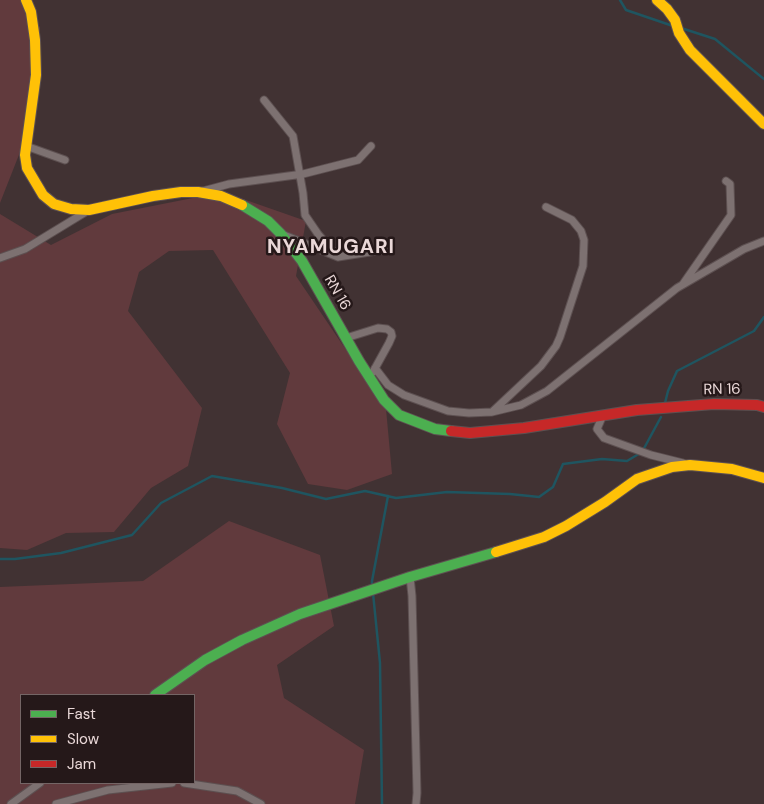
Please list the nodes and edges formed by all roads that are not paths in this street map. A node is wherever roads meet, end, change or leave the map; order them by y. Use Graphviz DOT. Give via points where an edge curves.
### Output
graph roads {
  1 [pos="26,0"];
  2 [pos="657,0"];
  3 [pos="264,100"];
  4 [pos="764,124"];
  5 [pos="26,146"];
  6 [pos="371,146"];
  7 [pos="65,160"];
  8 [pos="300,174"];
  9 [pos="726,180"];
  10 [pos="198,192"];
  11 [pos="546,208"];
  12 [pos="89,210"];
  13 [pos="281,234"];
  14 [pos="764,242"];
  15 [pos="388,249"];
  16 [pos="338,257"];
  17 [pos="0,258"];
  18 [pos="681,286"];
  19 [pos="346,338"];
  20 [pos="372,373"];
  21 [pos="764,407"];
  22 [pos="492,412"];
  23 [pos="603,415"];
  24 [pos="690,465"];
  25 [pos="764,478"];
  26 [pos="410,577"];
  27 [pos="157,694"];
  28 [pos="39,784"];
  29 [pos="163,784"];
  30 [pos="190,784"];
  31 [pos="11,804"];
  32 [pos="56,804"];
  33 [pos="261,804"];
  34 [pos="416,804"];
  1 -- 5 [label="main road, RN 16 / RN 16" via="35,40 36,75"];
  2 -- 4 [label="main road" via="675,20 690,50"];
  3 -- 8 [label="street" via="293,136"];
  5 -- 7 [label="street"];
  5 -- 12 [label="main road, RN 16 / RN 16" via="27,168 43,195 54,204"];
  6 -- 8 [label="street" via="358,160"];
  8 -- 10 [label="street"];
  8 -- 16 [label="street" via="305,215"];
  9 -- 18 [label="street" via="730,184 731,215"];
  10 -- 12 [label="main road, RN 16 / RN 16" via="153,196"];
  10 -- 13 [label="main road, RN 16 / RN 16" via="247,206 268,220"];
  11 -- 22 [label="street" via="572,220 580,231 584,240 583,266 556,346 541,366"];
  12 -- 17 [label="street" via="25,249"];
  13 -- 16 [label="street"];
  13 -- 19 [label="main road, RN 16 / RN 16" via="302,262"];
  14 -- 18 [label="street" via="744,249"];
  15 -- 16 [label="street"];
  18 -- 22 [label="street" via="548,392 521,405"];
  19 -- 20 [label="main road, RN 16 / RN 16"];
  19 -- 20 [label="street" via="378,328 391,332 389,343"];
  20 -- 22 [label="street" via="404,396 448,411"];
  20 -- 23 [label="main road, RN 16 / RN 16" via="384,400 399,415 445,431 524,428"];
  21 -- 23 [label="main road, RN 16 / RN 16" via="714,404"];
  23 -- 24 [label="street" via="597,429 604,438"];
  24 -- 25 [label="main road" via="732,469"];
  24 -- 26 [label="main road" via="637,478 605,502 544,537"];
  26 -- 27 [label="main road" via="300,614 224,648"];
  26 -- 34 [label="street"];
  28 -- 31 [label="street"];
  29 -- 32 [label="street" via="108,790"];
  30 -- 33 [label="street" via="237,792"];
}
